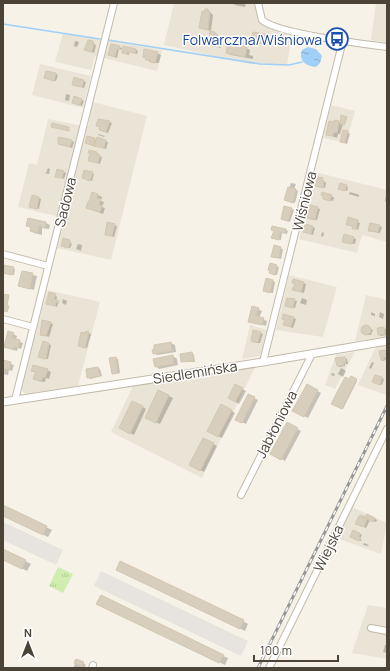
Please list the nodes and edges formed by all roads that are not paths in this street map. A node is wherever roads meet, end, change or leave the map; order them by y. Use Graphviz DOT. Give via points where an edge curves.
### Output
graph roads {
  1 [pos="114,3"];
  2 [pos="258,3"];
  3 [pos="343,40"];
  4 [pos="387,48"];
  5 [pos="3,254"];
  6 [pos="48,266"];
  7 [pos="3,319"];
  8 [pos="33,327"];
  9 [pos="387,341"];
  10 [pos="312,354"];
  11 [pos="263,362"];
  12 [pos="15,400"];
  13 [pos="3,402"];
  14 [pos="387,429"];
  15 [pos="241,495"];
  16 [pos="371,628"];
  17 [pos="387,631"];
  18 [pos="269,668"];
  1 -- 6 [label="street, Sadowa"];
  2 -- 3 [label="street" via="262,20 270,24"];
  3 -- 4 [label="street"];
  3 -- 11 [label="street, Wiśniowa"];
  5 -- 6 [label="street"];
  6 -- 8 [label="street, Sadowa"];
  7 -- 8 [label="street"];
  8 -- 12 [label="street, Sadowa"];
  9 -- 10 [label="street, Siedlemińska"];
  10 -- 11 [label="street, Siedlemińska"];
  10 -- 15 [label="street, Jabłoniowa"];
  11 -- 12 [label="street, Siedlemińska"];
  12 -- 13 [label="street, Siedlemińska"];
  14 -- 18 [label="street, Wiejska"];
  16 -- 17 [label="street"];
}
